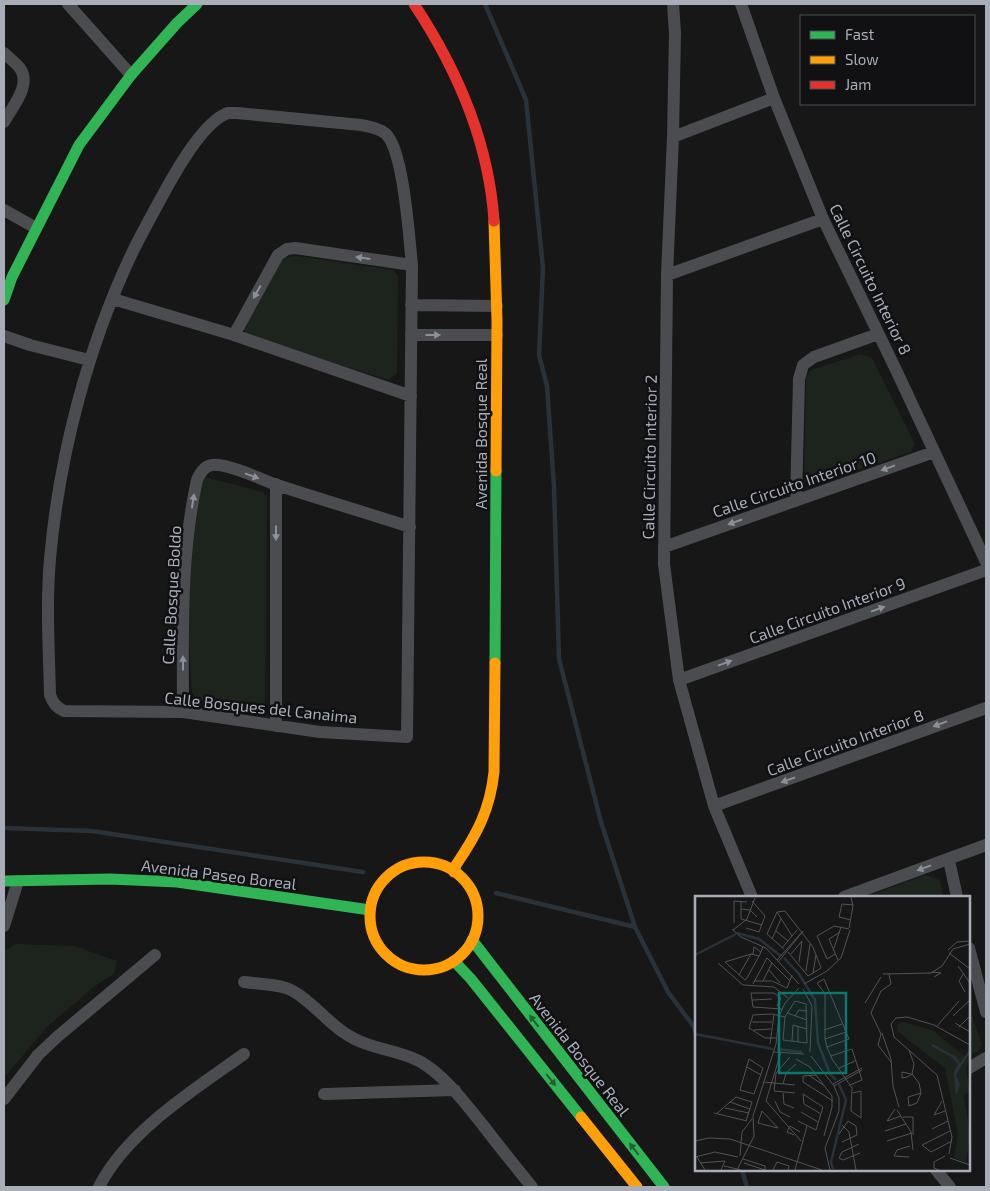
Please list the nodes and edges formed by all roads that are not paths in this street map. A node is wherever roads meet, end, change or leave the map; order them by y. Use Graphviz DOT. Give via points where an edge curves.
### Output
graph roads {
  1 [pos="68,4"];
  2 [pos="196,4"];
  3 [pos="414,4"];
  4 [pos="673,4"];
  5 [pos="741,4"];
  6 [pos="4,53"];
  7 [pos="130,75"];
  8 [pos="774,98"];
  9 [pos="4,122"];
  10 [pos="673,137"];
  11 [pos="4,210"];
  12 [pos="823,219"];
  13 [pos="36,228"];
  14 [pos="412,265"];
  15 [pos="667,275"];
  16 [pos="112,299"];
  17 [pos="4,300"];
  18 [pos="411,305"];
  19 [pos="497,306"];
  20 [pos="878,334"];
  21 [pos="234,335"];
  22 [pos="411,335"];
  23 [pos="497,335"];
  24 [pos="4,336"];
  25 [pos="89,360"];
  26 [pos="411,396"];
  27 [pos="934,452"];
  28 [pos="276,484"];
  29 [pos="796,501"];
  30 [pos="410,527"];
  31 [pos="664,547"];
  32 [pos="986,562"];
  33 [pos="986,570"];
  34 [pos="679,680"];
  35 [pos="986,708"];
  36 [pos="183,712"];
  37 [pos="276,726"];
  38 [pos="714,806"];
  39 [pos="986,845"];
  40 [pos="949,860"];
  41 [pos="454,872"];
  42 [pos="4,881"];
  43 [pos="18,881"];
  44 [pos="752,896"];
  45 [pos="847,896"];
  46 [pos="957,896"];
  47 [pos="370,910"];
  48 [pos="4,926"];
  49 [pos="472,940"];
  50 [pos="970,952"];
  51 [pos="155,955"];
  52 [pos="454,961"];
  53 [pos="244,982"];
  54 [pos="986,1012"];
  55 [pos="244,1054"];
  56 [pos="986,1058"];
  57 [pos="970,1067"];
  58 [pos="455,1090"];
  59 [pos="324,1094"];
  60 [pos="4,1099"];
  61 [pos="937,1171"];
  62 [pos="99,1187"];
  63 [pos="532,1187"];
  64 [pos="637,1187"];
  65 [pos="664,1187"];
  66 [pos="950,1187"];
  1 -- 7 [label="street"];
  2 -- 7 [label="main road"];
  3 -- 19 [label="main road, Avenida Bosque Real" via="447,62 480,144 491,187"];
  4 -- 10 [label="street, Calle Circuito Interior 2"];
  5 -- 8 [label="street, Calle Circuito Interior 8"];
  6 -- 9 [label="street" via="19,67 24,81"];
  7 -- 13 [label="main road" via="79,145"];
  8 -- 10 [label="street"];
  8 -- 12 [label="street, Calle Circuito Interior 8"];
  10 -- 15 [label="street, Calle Circuito Interior 2"];
  11 -- 13 [label="street"];
  12 -- 15 [label="street"];
  12 -- 20 [label="street, Calle Circuito Interior 8"];
  13 -- 17 [label="main road"];
  14 -- 16 [label="street, Calle Bosques del Canaima" via="397,158 388,135 380,129 361,125 228,113 211,123 177,170 133,251"];
  14 -- 18 [label="street, Calle Bosques del Canaima"];
  14 -- 21 [label="street, one-way" via="287,249 278,255"];
  15 -- 31 [label="street, Calle Circuito Interior 2"];
  16 -- 21 [label="street"];
  16 -- 25 [label="street, Calle Bosques del Canaima"];
  18 -- 19 [label="street"];
  18 -- 22 [label="street, Calle Bosques del Canaima"];
  19 -- 23 [label="main road, Avenida Bosque Real"];
  20 -- 27 [label="street, Calle Circuito Interior 8"];
  20 -- 29 [label="street" via="814,357 803,365 799,379"];
  21 -- 26 [label="street"];
  22 -- 23 [label="street, one-way"];
  22 -- 26 [label="street, Calle Bosques del Canaima"];
  23 -- 41 [label="main road, Avenida Bosque Real" via="492,791 484,819"];
  24 -- 25 [label="street"];
  25 -- 36 [label="street, Calle Bosques del Canaima" via="60,477 50,560 50,695 57,707 64,711"];
  26 -- 30 [label="street, Calle Bosques del Canaima"];
  27 -- 29 [label="street, Calle Circuito Interior 10, one-way"];
  27 -- 32 [label="street, Calle Circuito Interior 8"];
  28 -- 30 [label="street, Calle Bosque Boldo"];
  36 -- 28 [label="street, Calle Bosque Boldo, one-way" via="184,594 187,545 197,480 206,467 222,465"];
  28 -- 37 [label="street, one-way"];
  29 -- 31 [label="street, Calle Circuito Interior 10, one-way"];
  30 -- 37 [label="street, Calle Bosques del Canaima" via="407,738"];
  31 -- 34 [label="street, Calle Circuito Interior 2" via="665,582"];
  34 -- 33 [label="street, Calle Circuito Interior 9, one-way"];
  34 -- 38 [label="street, Calle Circuito Interior 2"];
  35 -- 38 [label="street, Calle Circuito Interior 8, one-way"];
  36 -- 37 [label="street, Calle Bosques del Canaima"];
  38 -- 44 [label="street, Calle Circuito Interior 2"];
  39 -- 40 [label="street"];
  40 -- 45 [label="street, one-way"];
  40 -- 46 [label="street"];
  41 -- 47 [label="main road" via="424,862 409,864 382,882"];
  41 -- 49 [label="main road" via="466,882 478,910"];
  42 -- 43 [label="main road, Avenida Paseo Boreal"];
  43 -- 47 [label="main road, Avenida Paseo Boreal" via="110,879 177,882"];
  43 -- 48 [label="street"];
  47 -- 52 [label="main road" via="370,926 375,941 384,954 397,963 427,970"];
  49 -- 52 [label="main road" via="466,951"];
  65 -- 49 [label="main road, Avenida Bosque Real, one-way"];
  50 -- 54 [label="street"];
  51 -- 60 [label="street" via="38,1055"];
  52 -- 64 [label="main road, one-way"];
  53 -- 58 [label="street" via="287,988 300,995 345,1034 371,1047 418,1060"];
  55 -- 62 [label="street" via="150,1125 114,1163"];
  56 -- 57 [label="street"];
  58 -- 59 [label="street"];
  58 -- 63 [label="street"];
  61 -- 66 [label="street"];
}
